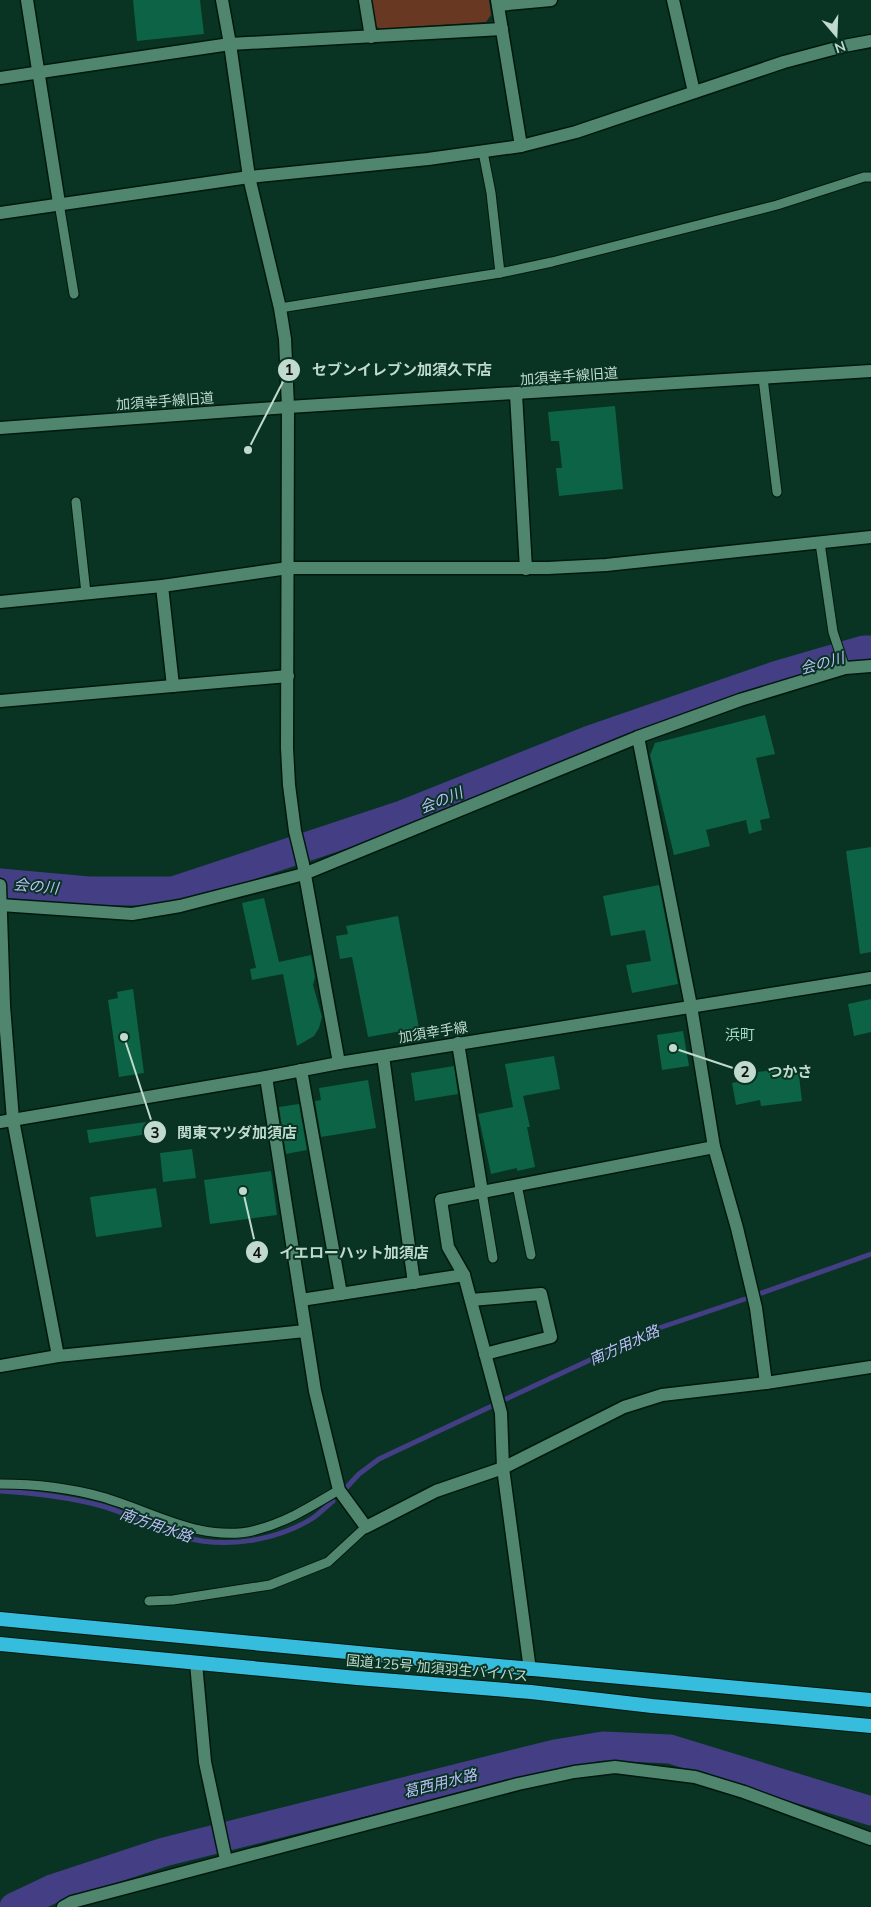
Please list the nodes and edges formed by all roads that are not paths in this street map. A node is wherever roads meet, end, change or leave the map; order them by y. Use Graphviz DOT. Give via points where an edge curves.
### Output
graph roads {
  1 [pos="27,0"];
  2 [pos="222,0"];
  3 [pos="365,0"];
  4 [pos="551,0"];
  5 [pos="673,0"];
  6 [pos="498,3"];
  7 [pos="502,29"];
  8 [pos="371,37"];
  9 [pos="871,41"];
  10 [pos="230,44"];
  11 [pos="38,73"];
  12 [pos="0,78"];
  13 [pos="694,92"];
  14 [pos="521,146"];
  15 [pos="483,152"];
  16 [pos="249,177"];
  17 [pos="871,177"];
  18 [pos="58,203"];
  19 [pos="0,213"];
  20 [pos="500,273"];
  21 [pos="74,294"];
  22 [pos="280,308"];
  23 [pos="871,372"];
  24 [pos="763,378"];
  25 [pos="516,394"];
  26 [pos="288,407"];
  27 [pos="0,428"];
  28 [pos="777,492"];
  29 [pos="76,502"];
  30 [pos="871,537"];
  31 [pos="820,543"];
  32 [pos="288,568"];
  33 [pos="526,569"];
  34 [pos="162,586"];
  35 [pos="86,593"];
  36 [pos="0,602"];
  37 [pos="871,666"];
  38 [pos="844,668"];
  39 [pos="288,676"];
  40 [pos="173,686"];
  41 [pos="0,700"];
  42 [pos="638,737"];
  43 [pos="303,869"];
  44 [pos="0,885"];
  45 [pos="0,905"];
  46 [pos="871,978"];
  47 [pos="691,1006"];
  48 [pos="458,1043"];
  49 [pos="383,1056"];
  50 [pos="339,1063"];
  51 [pos="301,1070"];
  52 [pos="266,1077"];
  53 [pos="13,1120"];
  54 [pos="0,1122"];
  55 [pos="714,1147"];
  56 [pos="517,1186"];
  57 [pos="482,1192"];
  58 [pos="531,1255"];
  59 [pos="493,1258"];
  60 [pos="464,1275"];
  61 [pos="414,1283"];
  62 [pos="341,1294"];
  63 [pos="301,1300"];
  64 [pos="471,1300"];
  65 [pos="305,1331"];
  66 [pos="485,1354"];
  67 [pos="58,1356"];
  68 [pos="0,1366"];
  69 [pos="871,1367"];
  70 [pos="766,1383"];
  71 [pos="503,1468"];
  72 [pos="0,1484"];
  73 [pos="339,1490"];
  74 [pos="366,1527"];
  75 [pos="149,1602"];
  76 [pos="0,1619"];
  77 [pos="0,1644"];
  78 [pos="196,1663"];
  79 [pos="530,1670"];
  80 [pos="871,1700"];
  81 [pos="871,1726"];
  82 [pos="871,1839"];
  83 [pos="225,1855"];
  84 [pos="63,1907"];
  1 -- 11 [label="street"];
  2 -- 10 [label="street"];
  3 -- 8 [label="street"];
  4 -- 6 [label="street"];
  5 -- 13 [label="street"];
  6 -- 7 [label="street"];
  7 -- 8 [label="street"];
  7 -- 14 [label="street"];
  8 -- 10 [label="street"];
  9 -- 13 [label="street" via="784,62"];
  10 -- 11 [label="street"];
  10 -- 16 [label="street"];
  11 -- 12 [label="street"];
  11 -- 18 [label="street"];
  13 -- 14 [label="street" via="576,132"];
  14 -- 15 [label="street"];
  15 -- 16 [label="street"];
  15 -- 20 [label="lane"];
  16 -- 18 [label="street"];
  16 -- 22 [label="street"];
  17 -- 20 [label="lane" via="744,214"];
  18 -- 19 [label="street"];
  18 -- 21 [label="lane"];
  20 -- 22 [label="lane"];
  22 -- 26 [label="street"];
  23 -- 24 [label="street, 加須幸手線旧道"];
  24 -- 25 [label="street, 加須幸手線旧道"];
  24 -- 28 [label="lane"];
  25 -- 26 [label="street, 加須幸手線旧道"];
  25 -- 33 [label="street"];
  26 -- 27 [label="street, 加須幸手線旧道"];
  26 -- 32 [label="street"];
  29 -- 35 [label="lane"];
  30 -- 31 [label="street"];
  31 -- 33 [label="street" via="606,565"];
  31 -- 38 [label="lane" via="833,632"];
  32 -- 33 [label="street"];
  32 -- 34 [label="street"];
  32 -- 39 [label="street"];
  34 -- 35 [label="street"];
  34 -- 40 [label="street"];
  35 -- 36 [label="street"];
  37 -- 38 [label="street"];
  38 -- 42 [label="street" via="740,700"];
  39 -- 40 [label="street"];
  39 -- 43 [label="street" via="286,748"];
  40 -- 41 [label="street"];
  42 -- 43 [label="street"];
  42 -- 47 [label="street"];
  43 -- 45 [label="street" via="180,906 132,914"];
  43 -- 50 [label="street"];
  44 -- 45 [label="street"];
  45 -- 53 [label="street"];
  46 -- 47 [label="street, 加須幸手線"];
  47 -- 48 [label="street, 加須幸手線"];
  47 -- 55 [label="street"];
  48 -- 49 [label="street, 加須幸手線"];
  48 -- 57 [label="street"];
  49 -- 50 [label="street, 加須幸手線"];
  49 -- 61 [label="street"];
  50 -- 51 [label="street, 加須幸手線"];
  51 -- 52 [label="street, 加須幸手線"];
  51 -- 62 [label="street"];
  52 -- 53 [label="street, 加須幸手線"];
  52 -- 63 [label="street"];
  53 -- 54 [label="street, 加須幸手線"];
  53 -- 67 [label="street"];
  55 -- 56 [label="street"];
  55 -- 70 [label="street" via="756,1308"];
  56 -- 57 [label="street"];
  56 -- 58 [label="lane"];
  57 -- 59 [label="lane"];
  57 -- 60 [label="street" via="441,1200 448,1248"];
  60 -- 61 [label="street"];
  60 -- 64 [label="street"];
  61 -- 62 [label="street"];
  62 -- 63 [label="street"];
  63 -- 65 [label="street"];
  64 -- 66 [label="street"];
  64 -- 66 [label="street" via="541,1294 551,1337"];
  65 -- 67 [label="street"];
  65 -- 73 [label="street" via="315,1391"];
  66 -- 71 [label="street" via="501,1413"];
  67 -- 68 [label="street"];
  69 -- 70 [label="street"];
  70 -- 71 [label="street" via="662,1396 624,1407"];
  71 -- 74 [label="street" via="436,1491"];
  71 -- 79 [label="street"];
  72 -- 73 [label="lane" via="102,1496 216,1534 255,1530 294,1518"];
  73 -- 74 [label="street"];
  74 -- 75 [label="lane" via="328,1562 270,1585"];
  76 -- 79 [label="highway, 国道125号 加須羽生バイパス"];
  77 -- 78 [label="highway, 国道125号 加須羽生バイパス"];
  78 -- 81 [label="highway, 国道125号 加須羽生バイパス"];
  78 -- 83 [label="street" via="206,1762"];
  79 -- 80 [label="highway, 国道125号 加須羽生バイパス"];
  82 -- 83 [label="street" via="695,1777 615,1768 574,1772 518,1784"];
  83 -- 84 [label="street"];
}
